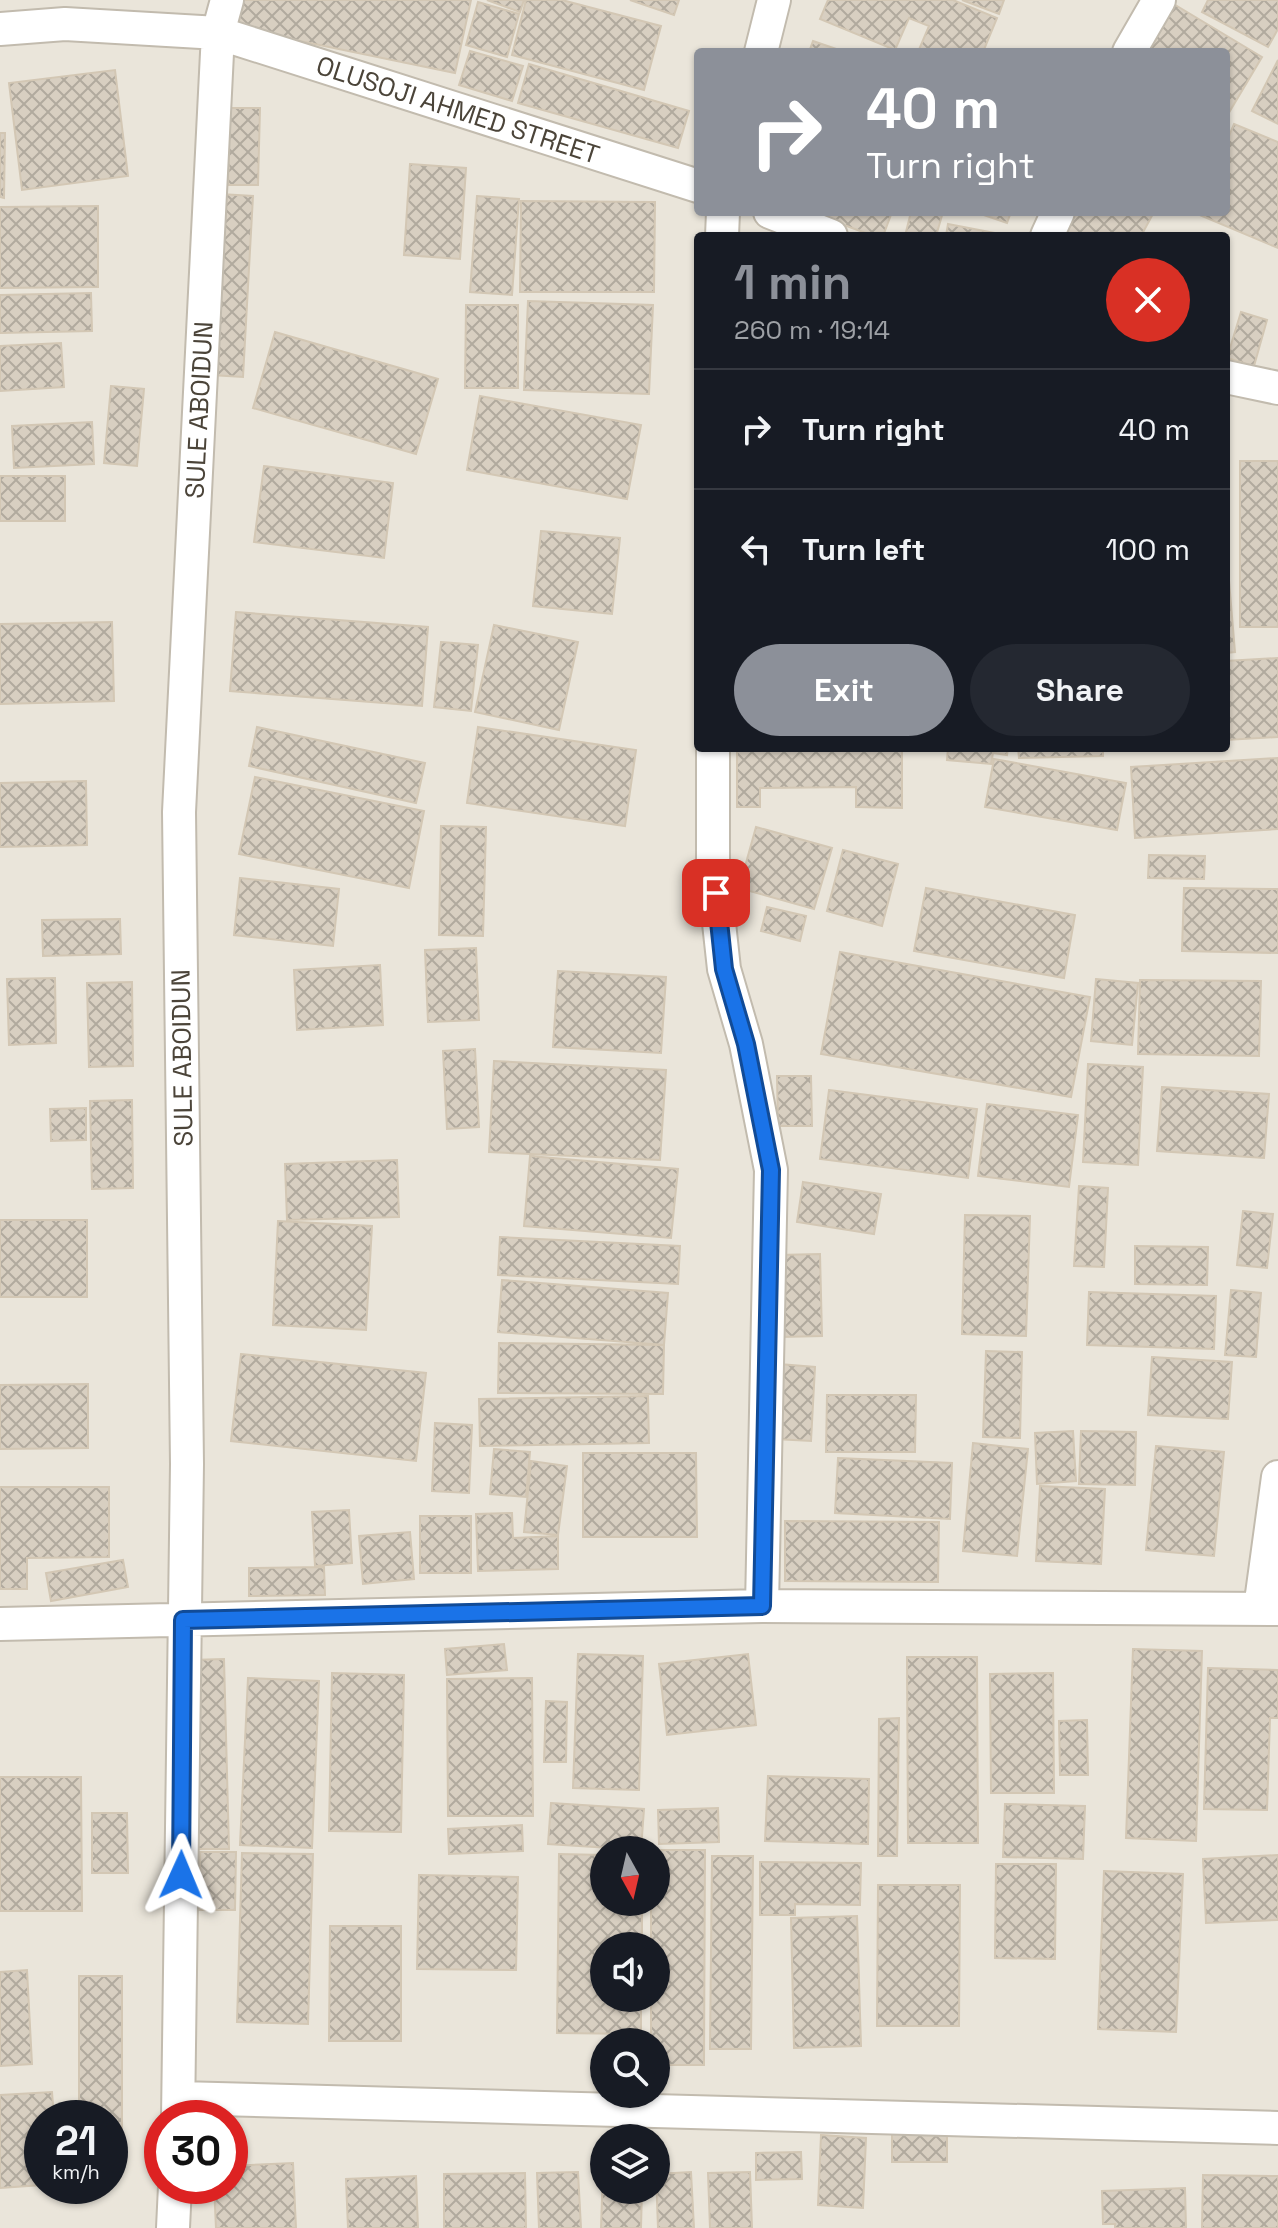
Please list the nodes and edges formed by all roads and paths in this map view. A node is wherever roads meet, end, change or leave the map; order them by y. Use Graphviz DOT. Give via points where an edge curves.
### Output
graph roads {
  1 [pos="227,0"];
  2 [pos="774,0"];
  3 [pos="1159,0"];
  4 [pos="0,29"];
  5 [pos="218,33"];
  6 [pos="762,48"];
  7 [pos="1131,48"];
  8 [pos="694,185"];
  9 [pos="780,216"];
  10 [pos="821,232"];
  11 [pos="1230,378"];
  12 [pos="1278,388"];
  13 [pos="713,752"];
  14 [pos="1278,1477"];
  15 [pos="762,1606"];
  16 [pos="1269,1609"];
  17 [pos="183,1620"];
  18 [pos="0,1624"];
  19 [pos="179,2100"];
  20 [pos="248,2109"];
  21 [pos="1278,2128"];
  22 [pos="174,2204"];
  23 [pos="173,2228"];
  1 -- 5 [label="street, SULE ABOIDUN"];
  2 -- 6 [label="street"];
  3 -- 7 [label="street"];
  4 -- 5 [label="street, OLUSOJI AHMED STREET" via="65,24"];
  5 -- 8 [label="street, OLUSOJI AHMED STREET"];
  5 -- 17 [label="street, SULE ABOIDUN" via="179,812 187,1464"];
  9 -- 10 [label="street"];
  11 -- 12 [label="street"];
  13 -- 15 [label="street" via="713,868 724,969 746,1044 771,1170"];
  14 -- 16 [label="street"];
  15 -- 16 [label="street"];
  15 -- 17 [label="street"];
  17 -- 18 [label="street"];
  17 -- 19 [label="street, SULE ABOIDUN"];
  20 -- 21 [label="street"];
  22 -- 23 [label="street"];
}
